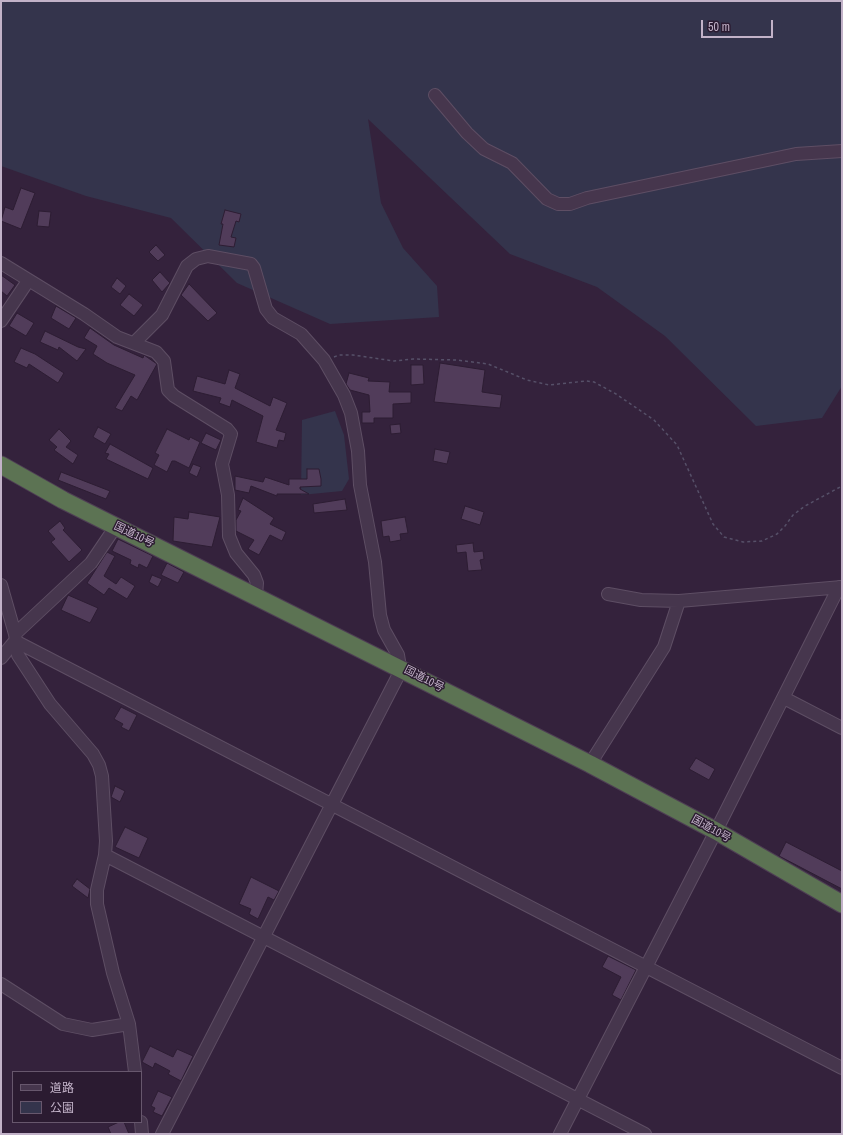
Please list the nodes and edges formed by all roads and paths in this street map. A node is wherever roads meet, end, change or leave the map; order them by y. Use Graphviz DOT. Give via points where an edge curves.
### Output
graph roads {
  1 [pos="436,95"];
  2 [pos="842,151"];
  3 [pos="1,263"];
  4 [pos="28,281"];
  5 [pos="1,321"];
  6 [pos="134,343"];
  7 [pos="324,360"];
  8 [pos="1,465"];
  9 [pos="842,486"];
  10 [pos="116,526"];
  11 [pos="1,585"];
  12 [pos="841,587"];
  13 [pos="608,594"];
  14 [pos="256,595"];
  15 [pos="679,601"];
  16 [pos="15,637"];
  17 [pos="1,658"];
  18 [pos="400,667"];
  19 [pos="784,698"];
  20 [pos="842,728"];
  21 [pos="590,764"];
  22 [pos="332,805"];
  23 [pos="716,831"];
  24 [pos="105,855"];
  25 [pos="842,904"];
  26 [pos="265,936"];
  27 [pos="645,967"];
  28 [pos="1,984"];
  29 [pos="129,1024"];
  30 [pos="842,1068"];
  31 [pos="135,1071"];
  32 [pos="578,1099"];
  33 [pos="141,1123"];
  34 [pos="142,1134"];
  35 [pos="162,1134"];
  36 [pos="560,1134"];
  37 [pos="646,1134"];
  1 -- 2 [label="street" via="467,133 484,149 512,163 546,198 558,204 570,204 796,154"];
  3 -- 4 [label="street"];
  4 -- 5 [label="street"];
  4 -- 6 [label="street" via="117,337"];
  6 -- 7 [label="street" via="162,315 187,266 196,259 208,256 251,264 266,309 273,318 301,334"];
  6 -- 14 [label="street" via="156,352 164,361 168,390 174,396 231,434 222,464 228,495 229,536 236,553 256,579"];
  7 -- 9 [label="path" via="339,355 394,361 457,360 488,364 527,380 549,385 594,382 654,420 676,446 713,524 724,537 743,542 762,541 776,534 805,506"];
  7 -- 18 [label="street" via="351,413 358,451 360,485 375,562 380,615 384,630 398,655"];
  8 -- 10 [label="highway, 国道10号" via="62,500"];
  10 -- 14 [label="highway, 国道10号"];
  10 -- 16 [label="street" via="90,563"];
  11 -- 16 [label="street"];
  12 -- 15 [label="street"];
  12 -- 19 [label="street"];
  13 -- 15 [label="street" via="641,600"];
  14 -- 18 [label="highway, 国道10号"];
  15 -- 21 [label="street" via="664,647"];
  16 -- 17 [label="street"];
  16 -- 22 [label="street"];
  16 -- 24 [label="street" via="18,655 36,685 93,754 99,765"];
  18 -- 21 [label="highway, 国道10号"];
  18 -- 22 [label="street" via="398,676"];
  19 -- 20 [label="street"];
  19 -- 23 [label="street"];
  21 -- 23 [label="highway, 国道10号"];
  22 -- 26 [label="street"];
  22 -- 27 [label="street"];
  23 -- 25 [label="highway, 国道10号"];
  23 -- 27 [label="street"];
  24 -- 26 [label="street"];
  24 -- 29 [label="street" via="97,890 99,917"];
  26 -- 32 [label="street"];
  26 -- 35 [label="street"];
  27 -- 30 [label="street"];
  27 -- 32 [label="street"];
  28 -- 29 [label="street" via="63,1024 92,1030"];
  29 -- 31 [label="street"];
  32 -- 36 [label="street"];
  32 -- 37 [label="street"];
  33 -- 34 [label="street"];
}
